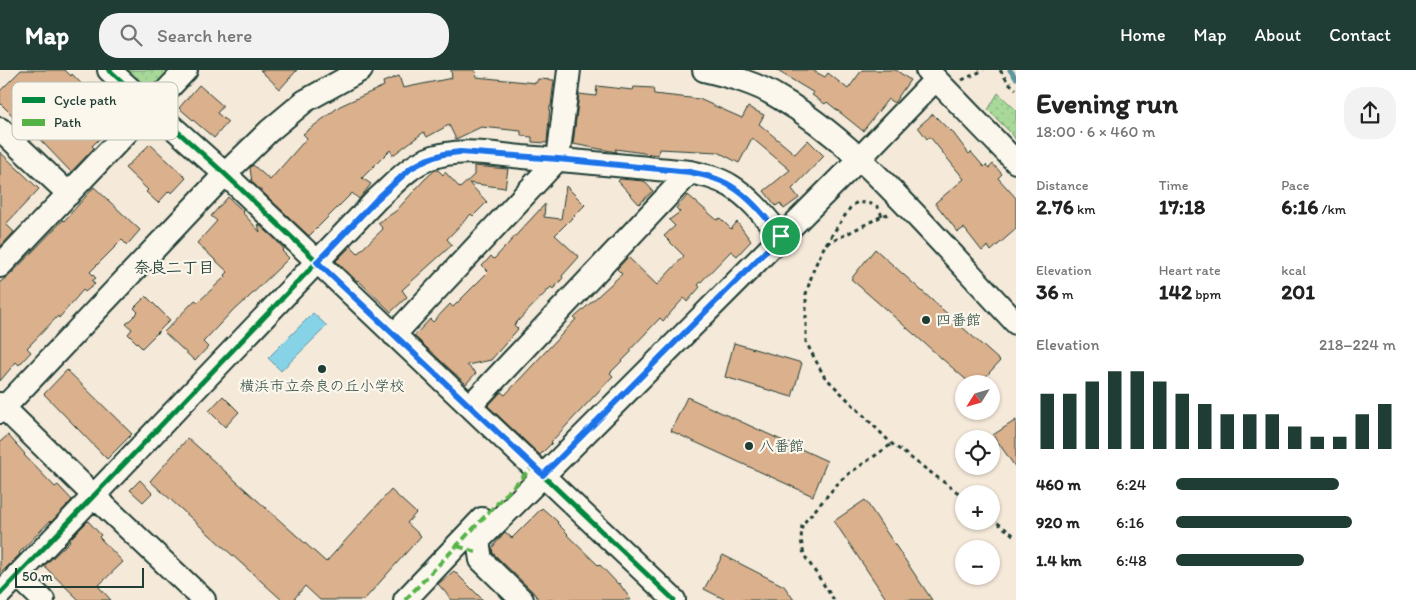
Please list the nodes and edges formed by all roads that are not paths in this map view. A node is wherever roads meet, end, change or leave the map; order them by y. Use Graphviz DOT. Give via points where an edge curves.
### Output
graph roads {
  1 [pos="109,70"];
  2 [pos="186,70"];
  3 [pos="361,70"];
  4 [pos="569,70"];
  5 [pos="704,70"];
  6 [pos="931,75"];
  7 [pos="122,82"];
  8 [pos="175,82"];
  9 [pos="0,130"];
  10 [pos="178,132"];
  11 [pos="121,140"];
  12 [pos="860,158"];
  13 [pos="558,159"];
  14 [pos="1016,162"];
  15 [pos="690,172"];
  16 [pos="225,174"];
  17 [pos="70,194"];
  18 [pos="781,236"];
  19 [pos="317,262"];
  20 [pos="0,265"];
  21 [pos="1016,323"];
  22 [pos="394,335"];
  23 [pos="470,406"];
  24 [pos="1,408"];
  25 [pos="538,471"];
  26 [pos="94,496"];
  27 [pos="457,546"];
  28 [pos="479,553"];
  29 [pos="17,575"];
  30 [pos="0,594"];
  31 [pos="43,600"];
  32 [pos="204,600"];
  33 [pos="405,600"];
  34 [pos="522,600"];
  35 [pos="674,600"];
  1 -- 7 [label="street"];
  2 -- 8 [label="street"];
  3 -- 16 [label="street" via="305,101"];
  4 -- 13 [label="street"];
  5 -- 12 [label="street" via="735,78 777,96"];
  6 -- 12 [label="street"];
  6 -- 14 [label="street"];
  9 -- 17 [label="street"];
  10 -- 16 [label="street"];
  11 -- 17 [label="street"];
  12 -- 18 [label="street"];
  12 -- 21 [label="street"];
  13 -- 15 [label="street"];
  13 -- 19 [label="street" via="460,152 428,159 411,168 377,199"];
  13 -- 22 [label="street"];
  15 -- 18 [label="street" via="731,186 757,207"];
  15 -- 23 [label="street"];
  16 -- 19 [label="street"];
  16 -- 24 [label="street"];
  17 -- 20 [label="street"];
  18 -- 25 [label="street"];
  19 -- 22 [label="street"];
  19 -- 26 [label="street"];
  22 -- 23 [label="street"];
  23 -- 25 [label="street"];
  24 -- 26 [label="street"];
  25 -- 27 [label="street"];
  25 -- 28 [label="street" via="478,541"];
  25 -- 35 [label="street"];
  26 -- 29 [label="street"];
  26 -- 32 [label="street"];
  27 -- 28 [label="street"];
  27 -- 33 [label="street"];
  28 -- 34 [label="street" via="481,560"];
  29 -- 30 [label="street"];
  29 -- 31 [label="street"];
}
